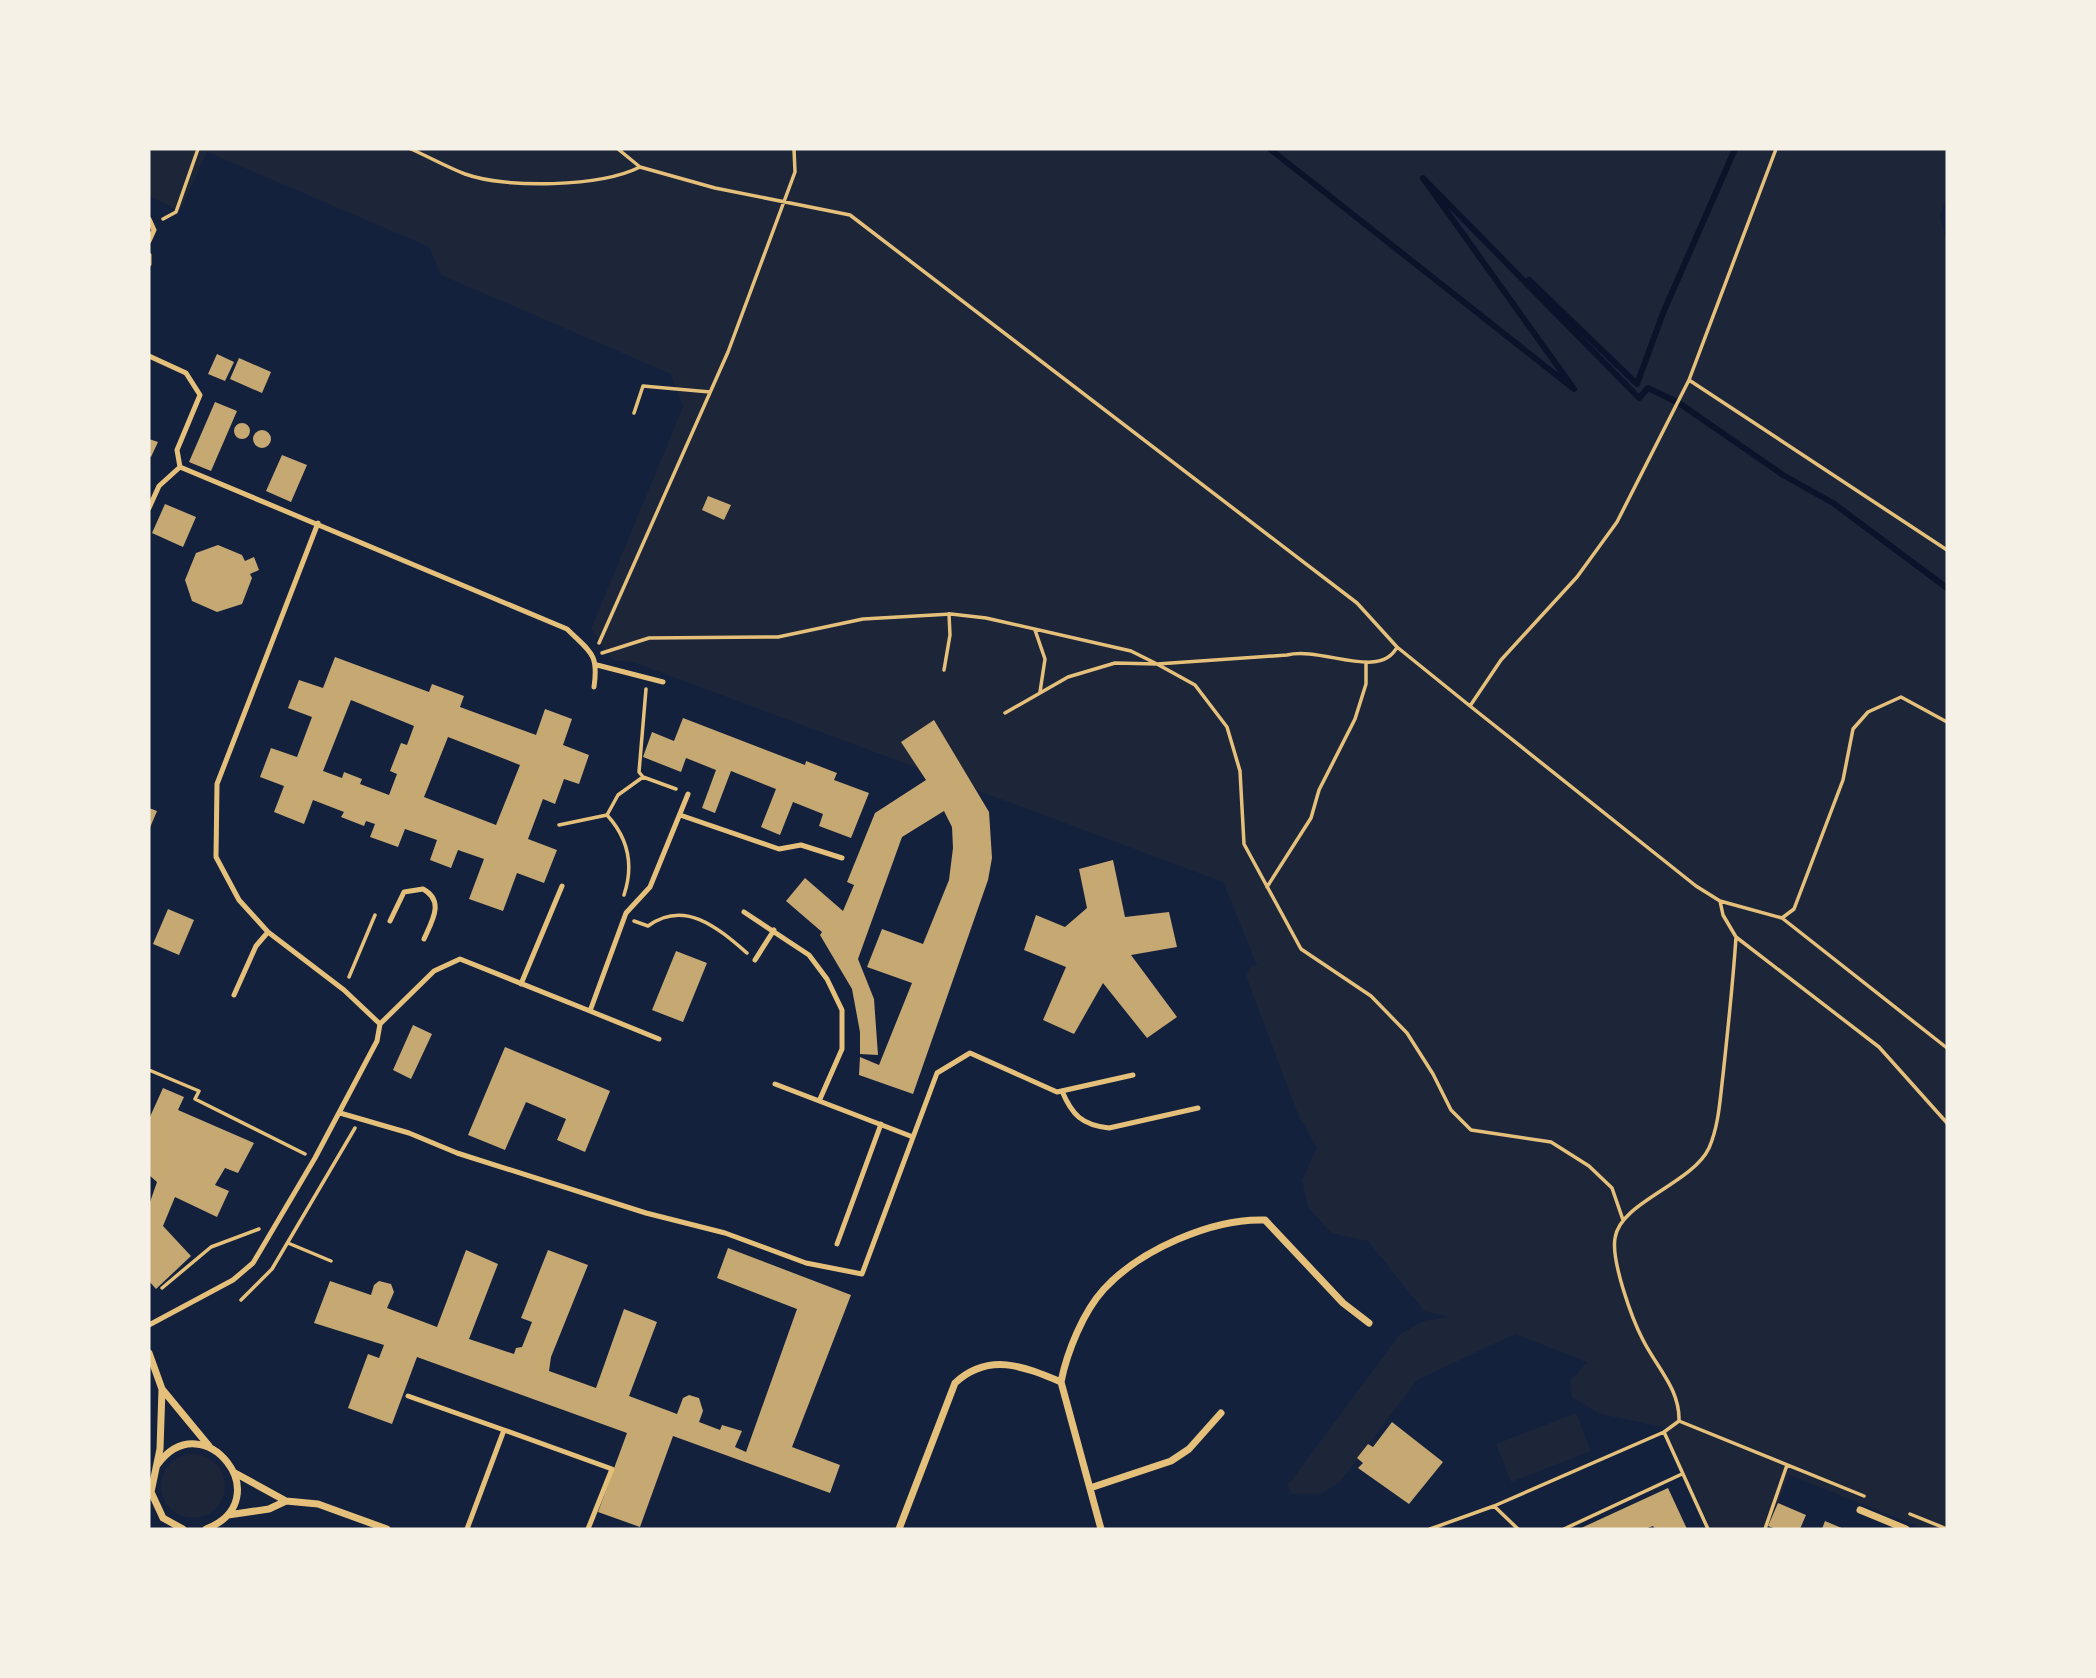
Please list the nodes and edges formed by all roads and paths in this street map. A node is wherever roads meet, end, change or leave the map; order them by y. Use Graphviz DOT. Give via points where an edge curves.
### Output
graph roads {
  1 [pos="198,149"];
  2 [pos="411,149"];
  3 [pos="618,149"];
  4 [pos="794,149"];
  5 [pos="1776,149"];
  6 [pos="640,167"];
  7 [pos="785,200"];
  8 [pos="151,222"];
  9 [pos="149,241"];
  10 [pos="149,255"];
  11 [pos="149,264"];
  12 [pos="149,356"];
  13 [pos="1689,380"];
  14 [pos="710,392"];
  15 [pos="634,413"];
  16 [pos="180,467"];
  17 [pos="149,508"];
  18 [pos="318,523"];
  19 [pos="1947,550"];
  20 [pos="949,614"];
  21 [pos="1035,630"];
  22 [pos="1397,647"];
  23 [pos="593,656"];
  24 [pos="1366,663"];
  25 [pos="1157,664"];
  26 [pos="597,665"];
  27 [pos="944,670"];
  28 [pos="648,676"];
  29 [pos="663,682"];
  30 [pos="594,687"];
  31 [pos="1040,692"];
  32 [pos="1470,706"];
  33 [pos="1006,713"];
  34 [pos="1947,722"];
  35 [pos="643,777"];
  36 [pos="688,794"];
  37 [pos="607,815"];
  38 [pos="680,815"];
  39 [pos="842,858"];
  40 [pos="562,886"];
  41 [pos="1268,887"];
  42 [pos="1720,901"];
  43 [pos="744,912"];
  44 [pos="375,915"];
  45 [pos="1782,918"];
  46 [pos="390,921"];
  47 [pos="774,930"];
  48 [pos="268,932"];
  49 [pos="1736,937"];
  50 [pos="424,939"];
  51 [pos="755,960"];
  52 [pos="522,984"];
  53 [pos="344,990"];
  54 [pos="234,995"];
  55 [pos="590,1011"];
  56 [pos="380,1024"];
  57 [pos="659,1039"];
  58 [pos="1947,1048"];
  59 [pos="149,1070"];
  60 [pos="1133,1075"];
  61 [pos="775,1084"];
  62 [pos="1062,1091"];
  63 [pos="820,1099"];
  64 [pos="1198,1108"];
  65 [pos="340,1113"];
  66 [pos="359,1120"];
  67 [pos="1947,1123"];
  68 [pos="881,1124"];
  69 [pos="913,1137"];
  70 [pos="314,1158"];
  71 [pos="332,1167"];
  72 [pos="1623,1220"];
  73 [pos="837,1244"];
  74 [pos="242,1300"];
  75 [pos="1369,1323"];
  76 [pos="149,1325"];
  77 [pos="149,1353"];
  78 [pos="153,1375"];
  79 [pos="1061,1382"];
  80 [pos="162,1389"];
  81 [pos="408,1396"];
  82 [pos="1221,1413"];
  83 [pos="1679,1421"];
  84 [pos="504,1430"];
  85 [pos="1664,1432"];
  86 [pos="209,1447"];
  87 [pos="1787,1465"];
  88 [pos="156,1467"];
  89 [pos="235,1473"];
  90 [pos="1682,1474"];
  91 [pos="1090,1488"];
  92 [pos="150,1493"];
  93 [pos="1873,1499"];
  94 [pos="286,1501"];
  95 [pos="1494,1506"];
  96 [pos="1898,1509"];
  97 [pos="1860,1510"];
  98 [pos="228,1515"];
  99 [pos="183,1529"];
  100 [pos="206,1529"];
  101 [pos="387,1529"];
  102 [pos="467,1529"];
  103 [pos="588,1529"];
  104 [pos="899,1529"];
  105 [pos="1101,1529"];
  106 [pos="1430,1529"];
  107 [pos="1518,1529"];
  108 [pos="1564,1529"];
  109 [pos="1708,1529"];
  110 [pos="1765,1529"];
  111 [pos="1906,1529"];
  112 [pos="1947,1529"];
  1 -- 8 [label="path" via="176,212"];
  2 -- 6 [label="path" via="466,174 499,182 562,182 623,175"];
  3 -- 6 [label="path"];
  4 -- 7 [label="path" via="795,172"];
  5 -- 13 [label="path"];
  6 -- 7 [label="path" via="715,188"];
  7 -- 14 [label="path"];
  7 -- 22 [label="path" via="850,215 1357,603"];
  8 -- 9 [label="lane"];
  10 -- 11 [label="lane"];
  12 -- 16 [label="lane" via="186,373 200,395 177,450"];
  13 -- 19 [label="path"];
  13 -- 32 [label="path" via="1617,522 1577,577 1501,660"];
  14 -- 15 [label="path" via="643,386"];
  14 -- 23 [label="path"];
  16 -- 17 [label="lane" via="159,486"];
  16 -- 18 [label="lane"];
  18 -- 23 [label="lane" via="567,629"];
  18 -- 48 [label="lane" via="217,784 216,857 239,900"];
  20 -- 21 [label="path"];
  20 -- 23 [label="path" via="863,619 778,637 649,638"];
  20 -- 27 [label="path"];
  21 -- 25 [label="path" via="1131,651"];
  21 -- 31 [label="path" via="1045,659"];
  22 -- 24 [label="path" via="1380,662"];
  22 -- 32 [label="path"];
  23 -- 26 [label="lane"];
  24 -- 25 [label="path" via="1303,651 1287,656"];
  24 -- 41 [label="path" via="1366,684 1355,719 1319,790 1311,818"];
  25 -- 31 [label="path" via="1115,663 1092,668"];
  25 -- 41 [label="path" via="1195,685 1227,727 1240,771 1244,844"];
  26 -- 28 [label="lane"];
  26 -- 30 [label="lane"];
  28 -- 29 [label="lane"];
  28 -- 35 [label="path" via="638,759"];
  31 -- 33 [label="path"];
  32 -- 42 [label="path"];
  34 -- 45 [label="path" via="1901,697 1868,712 1853,729 1843,780 1794,909"];
  35 -- 36 [label="path"];
  35 -- 37 [label="path" via="618,795"];
  36 -- 38 [label="lane"];
  38 -- 39 [label="lane" via="779,849 801,845"];
  38 -- 55 [label="lane" via="650,887 626,913"];
  40 -- 52 [label="lane"];
  41 -- 72 [label="path" via="1301,949 1371,996 1407,1033 1451,1110 1471,1130 1551,1142 1589,1166 1612,1188"];
  42 -- 45 [label="path"];
  42 -- 49 [label="path"];
  43 -- 47 [label="lane"];
  44 -- 53 [label="path"];
  45 -- 58 [label="path"];
  46 -- 50 [label="lane" via="404,892 423,889 435,903"];
  47 -- 51 [label="lane"];
  47 -- 63 [label="lane" via="809,955 842,1010 842,1048"];
  48 -- 53 [label="lane"];
  48 -- 54 [label="lane" via="256,946"];
  49 -- 67 [label="path" via="1880,1047"];
  49 -- 72 [label="path" via="1718,1113 1708,1149 1694,1168"];
  52 -- 55 [label="lane"];
  52 -- 56 [label="lane" via="460,959 434,971"];
  53 -- 56 [label="lane"];
  55 -- 57 [label="lane"];
  56 -- 65 [label="lane" via="368,1062"];
  59 -- 70 [label="path" via="199,1091 195,1099"];
  60 -- 62 [label="lane"];
  61 -- 63 [label="lane"];
  62 -- 64 [label="lane" via="1070,1111 1081,1121 1109,1128"];
  62 -- 69 [label="lane" via="970,1053 937,1073"];
  63 -- 68 [label="lane"];
  65 -- 66 [label="lane"];
  65 -- 70 [label="lane"];
  66 -- 69 [label="lane" via="646,1213 725,1233 806,1263 862,1274"];
  66 -- 71 [label="path"];
  68 -- 69 [label="lane"];
  68 -- 73 [label="lane"];
  70 -- 71 [label="path"];
  70 -- 76 [label="lane" via="253,1263 233,1280"];
  71 -- 74 [label="path" via="272,1269"];
  72 -- 83 [label="path" via="1615,1237 1616,1261 1641,1338 1679,1401"];
  75 -- 79 [label="street" via="1343,1303 1265,1220 1243,1219 1212,1226 1169,1245 1129,1268 1103,1290 1084,1321"];
  77 -- 78 [label="street"];
  78 -- 80 [label="street"];
  79 -- 91 [label="street"];
  79 -- 104 [label="street" via="1028,1368 989,1364 970,1370 955,1383"];
  80 -- 86 [label="street"];
  80 -- 88 [label="street"];
  81 -- 84 [label="lane"];
  82 -- 91 [label="street" via="1189,1449 1171,1461"];
  83 -- 85 [label="path"];
  83 -- 87 [label="path"];
  84 -- 102 [label="lane"];
  84 -- 103 [label="lane" via="612,1469"];
  85 -- 90 [label="path"];
  85 -- 95 [label="path"];
  86 -- 88 [label="street" via="184,1445"];
  86 -- 89 [label="street" via="229,1462"];
  87 -- 93 [label="path"];
  87 -- 110 [label="path"];
  88 -- 92 [label="street"];
  89 -- 94 [label="street"];
  89 -- 98 [label="street" via="235,1502"];
  90 -- 108 [label="path"];
  90 -- 109 [label="path"];
  91 -- 105 [label="street"];
  92 -- 99 [label="street" via="163,1518"];
  94 -- 98 [label="street" via="269,1509"];
  94 -- 101 [label="street" via="347,1512"];
  95 -- 106 [label="path"];
  95 -- 107 [label="path"];
  96 -- 112 [label="path"];
  97 -- 111 [label="street"];
  98 -- 100 [label="street"];
}
